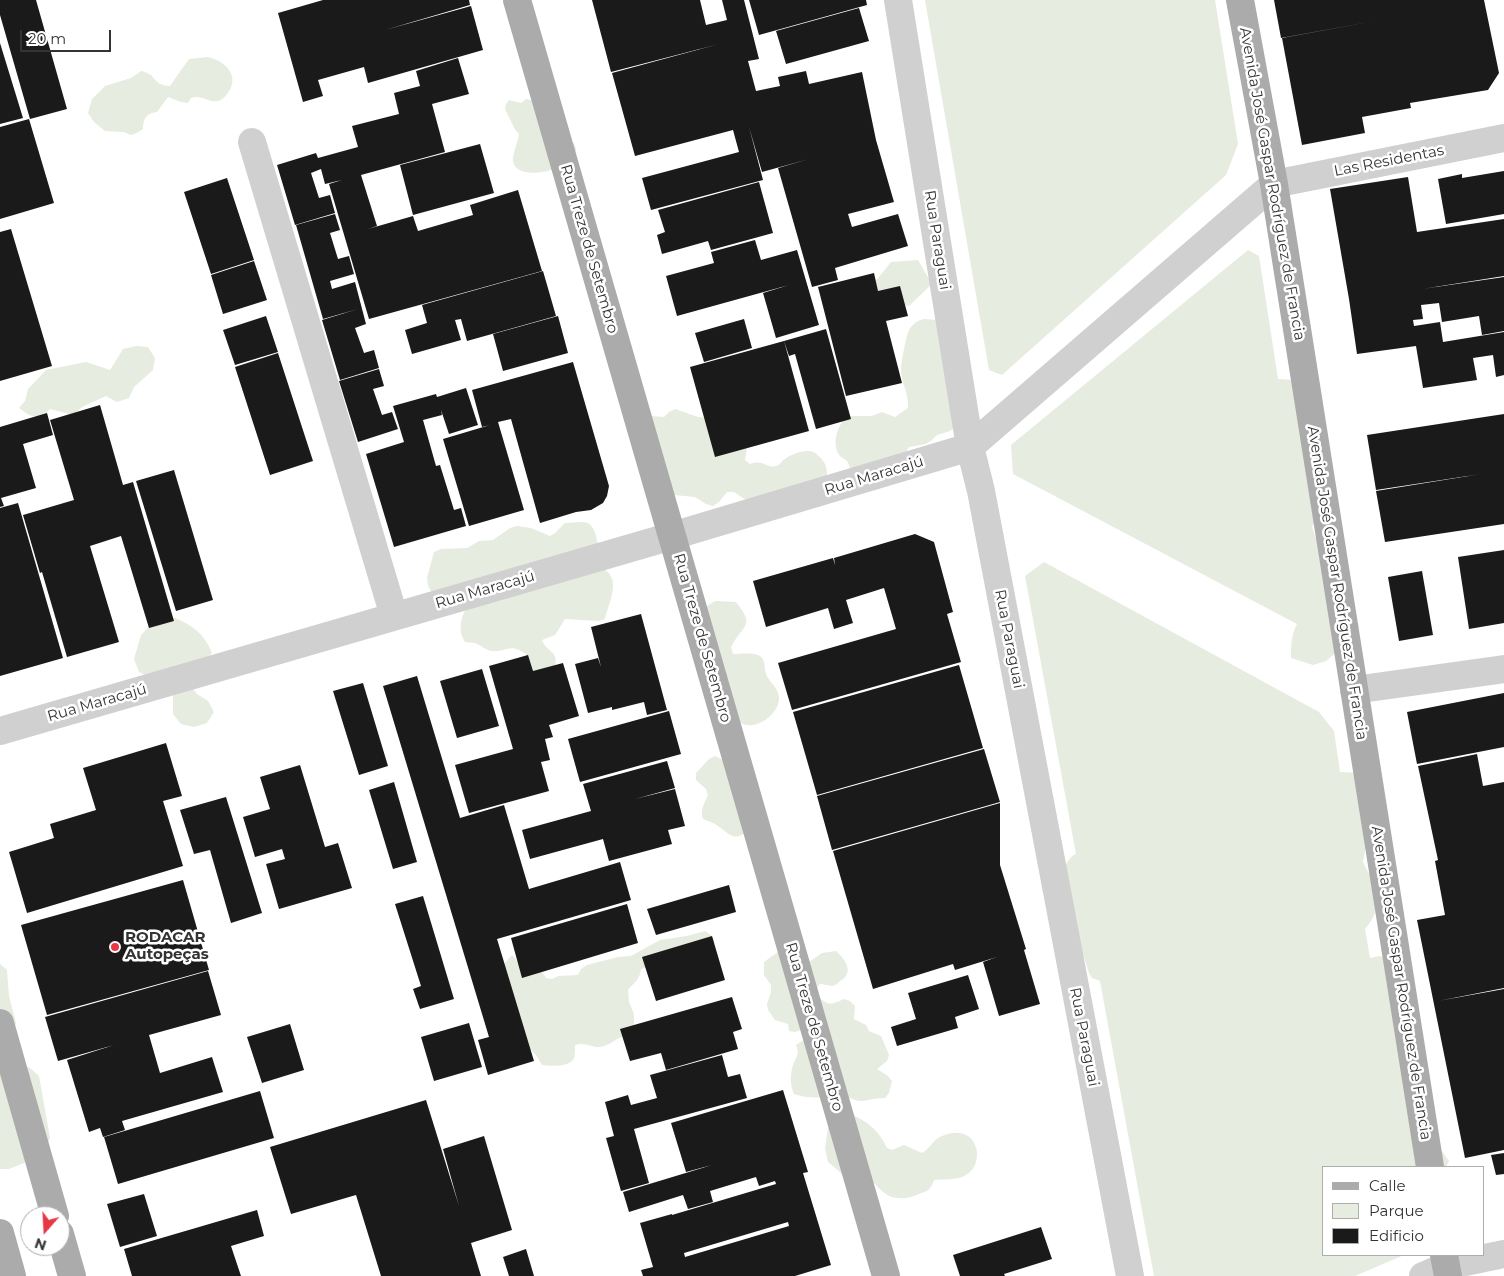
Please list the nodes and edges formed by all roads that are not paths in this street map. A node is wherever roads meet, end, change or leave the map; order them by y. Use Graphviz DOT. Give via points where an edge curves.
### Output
graph roads {
  1 [pos="517,0"];
  2 [pos="898,0"];
  3 [pos="1240,0"];
  4 [pos="1504,138"];
  5 [pos="252,142"];
  6 [pos="1274,184"];
  7 [pos="970,447"];
  8 [pos="672,536"];
  9 [pos="394,616"];
  10 [pos="1504,670"];
  11 [pos="1354,690"];
  12 [pos="0,731"];
  13 [pos="0,1023"];
  14 [pos="1430,1166"];
  15 [pos="52,1206"];
  16 [pos="0,1233"];
  17 [pos="1504,1254"];
  18 [pos="66,1256"];
  19 [pos="1440,1268"];
  20 [pos="12,1276"];
  21 [pos="72,1276"];
  22 [pos="886,1276"];
  23 [pos="1130,1276"];
  1 -- 8 [label="main road, Rua Treze de Setembro"];
  2 -- 7 [label="street, Rua Paraguai"];
  3 -- 6 [label="main road, Avenida José Gaspar Rodríguez de Francia"];
  4 -- 6 [label="street, Las Residentas"];
  5 -- 9 [label="street"];
  6 -- 7 [label="street"];
  6 -- 11 [label="main road, Avenida José Gaspar Rodríguez de Francia"];
  7 -- 8 [label="street, Rua Maracajú"];
  7 -- 23 [label="street, Rua Paraguai"];
  8 -- 9 [label="street, Rua Maracajú"];
  8 -- 22 [label="main road, Rua Treze de Setembro"];
  9 -- 12 [label="street, Rua Maracajú"];
  10 -- 11 [label="street"];
  11 -- 14 [label="main road, Avenida José Gaspar Rodríguez de Francia"];
  13 -- 15 [label="main road"];
  16 -- 20 [label="main road"];
  17 -- 19 [label="street"];
  18 -- 21 [label="main road"];
}
